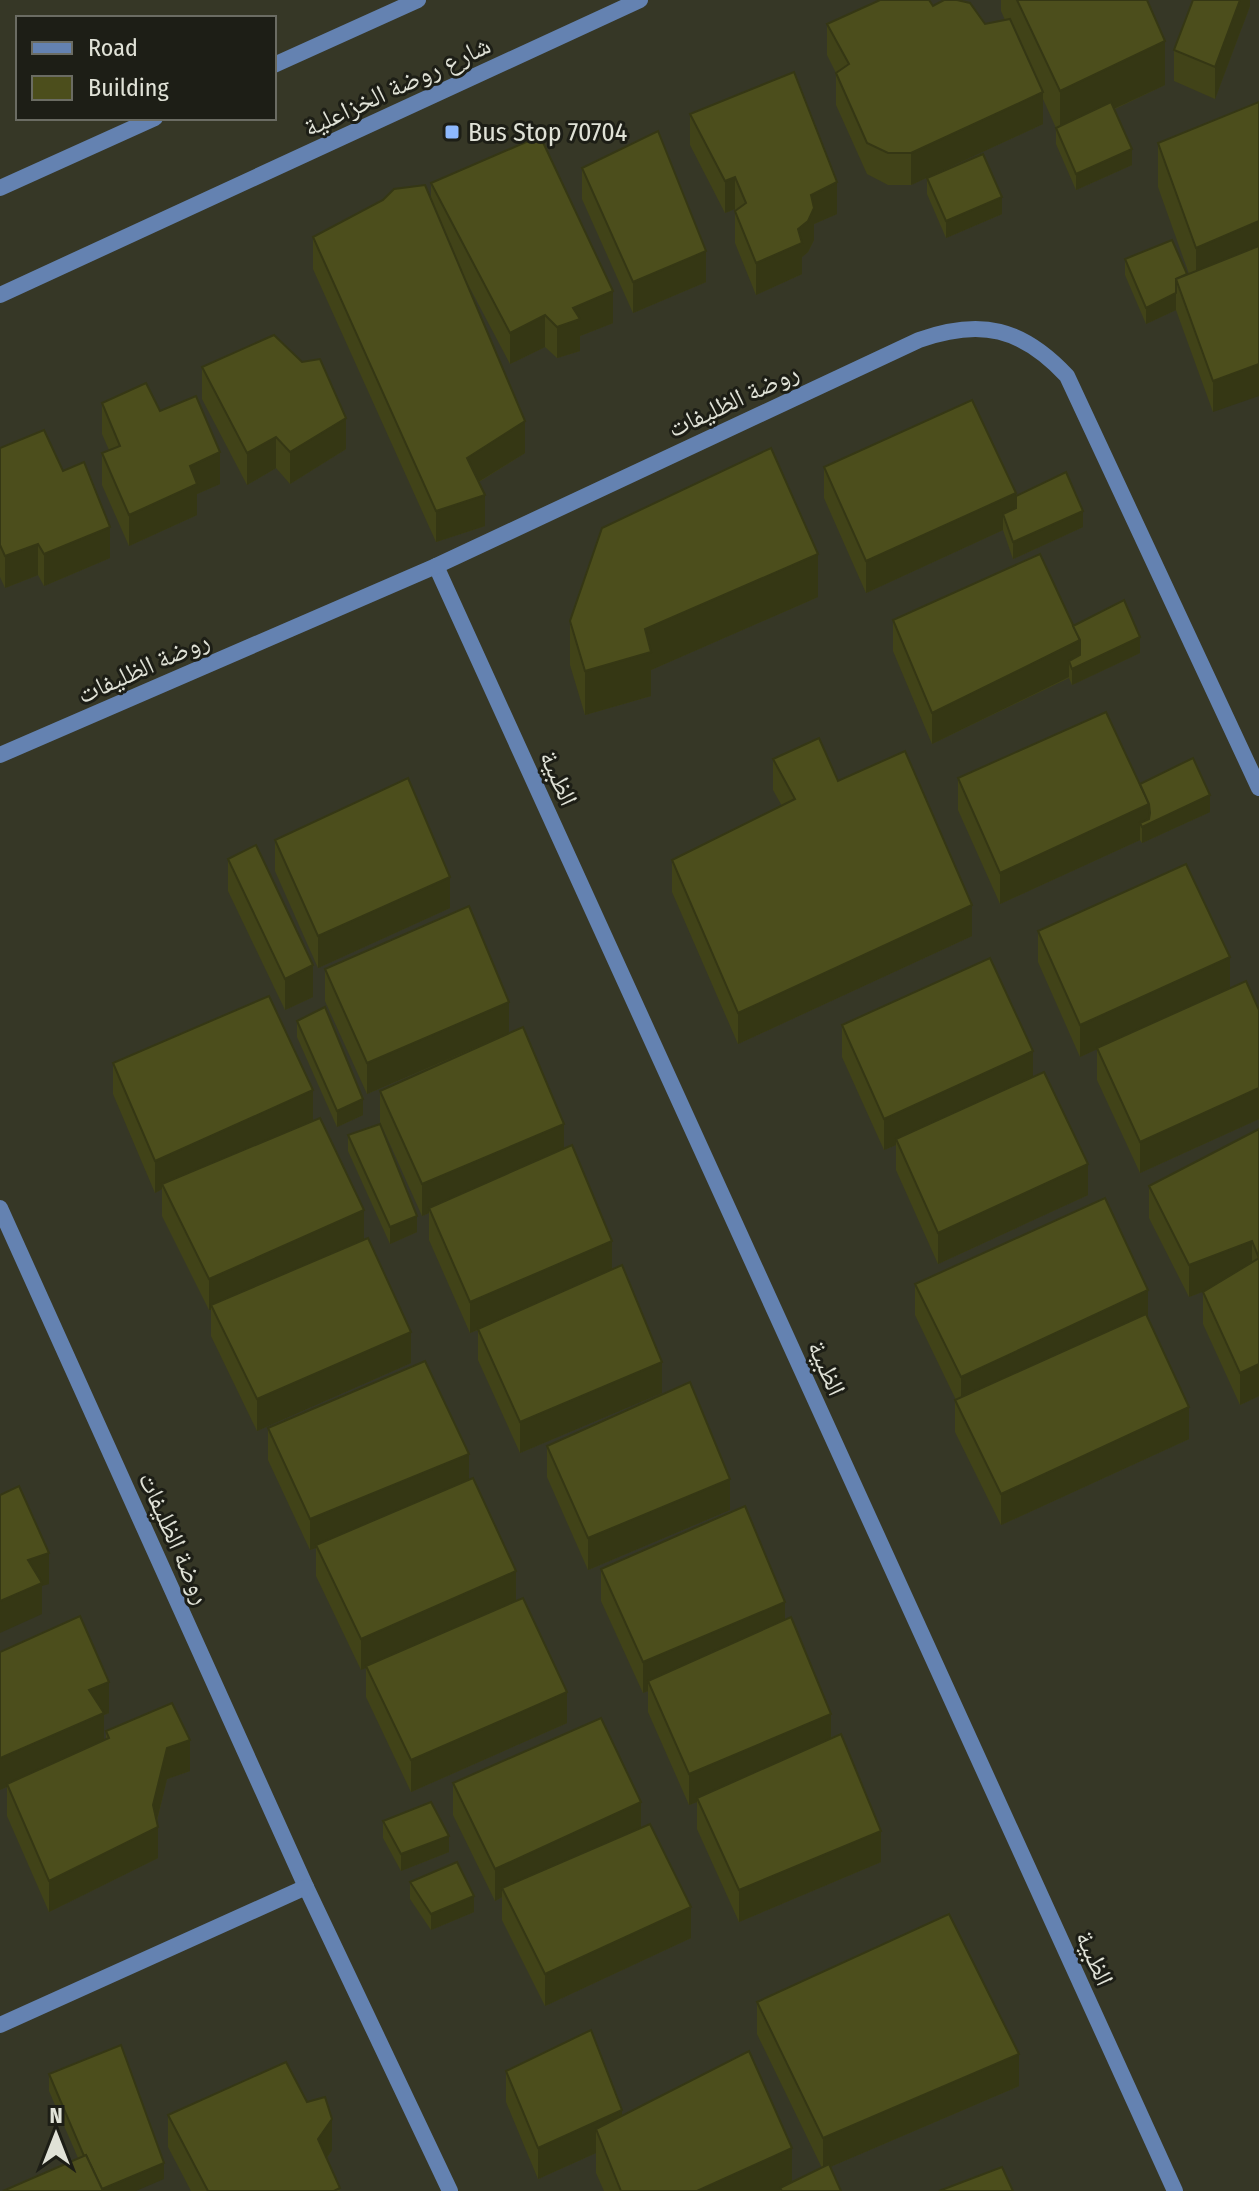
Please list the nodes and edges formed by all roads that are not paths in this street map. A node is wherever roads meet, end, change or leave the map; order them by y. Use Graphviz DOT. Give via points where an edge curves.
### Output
graph roads {
  1 [pos="418,0"];
  2 [pos="640,0"];
  3 [pos="276,64"];
  4 [pos="151,120"];
  5 [pos="0,188"];
  6 [pos="0,295"];
  7 [pos="436,566"];
  8 [pos="0,755"];
  9 [pos="1259,788"];
  10 [pos="0,1208"];
  11 [pos="306,1887"];
  12 [pos="0,2025"];
  13 [pos="450,2191"];
  14 [pos="1175,2191"];
  1 -- 3 [label="street"];
  2 -- 6 [label="street, شارع روضة الخزاعلية"];
  4 -- 5 [label="street"];
  7 -- 8 [label="street, روضة الظليفات"];
  7 -- 9 [label="street, روضة الظليفات" via="919,340 949,329 983,328 1015,335 1044,352 1083,404"];
  7 -- 14 [label="street, الظبية"];
  10 -- 11 [label="street, روضة الظليفات"];
  11 -- 12 [label="street"];
  11 -- 13 [label="street, روضة الظليفات"];
}
